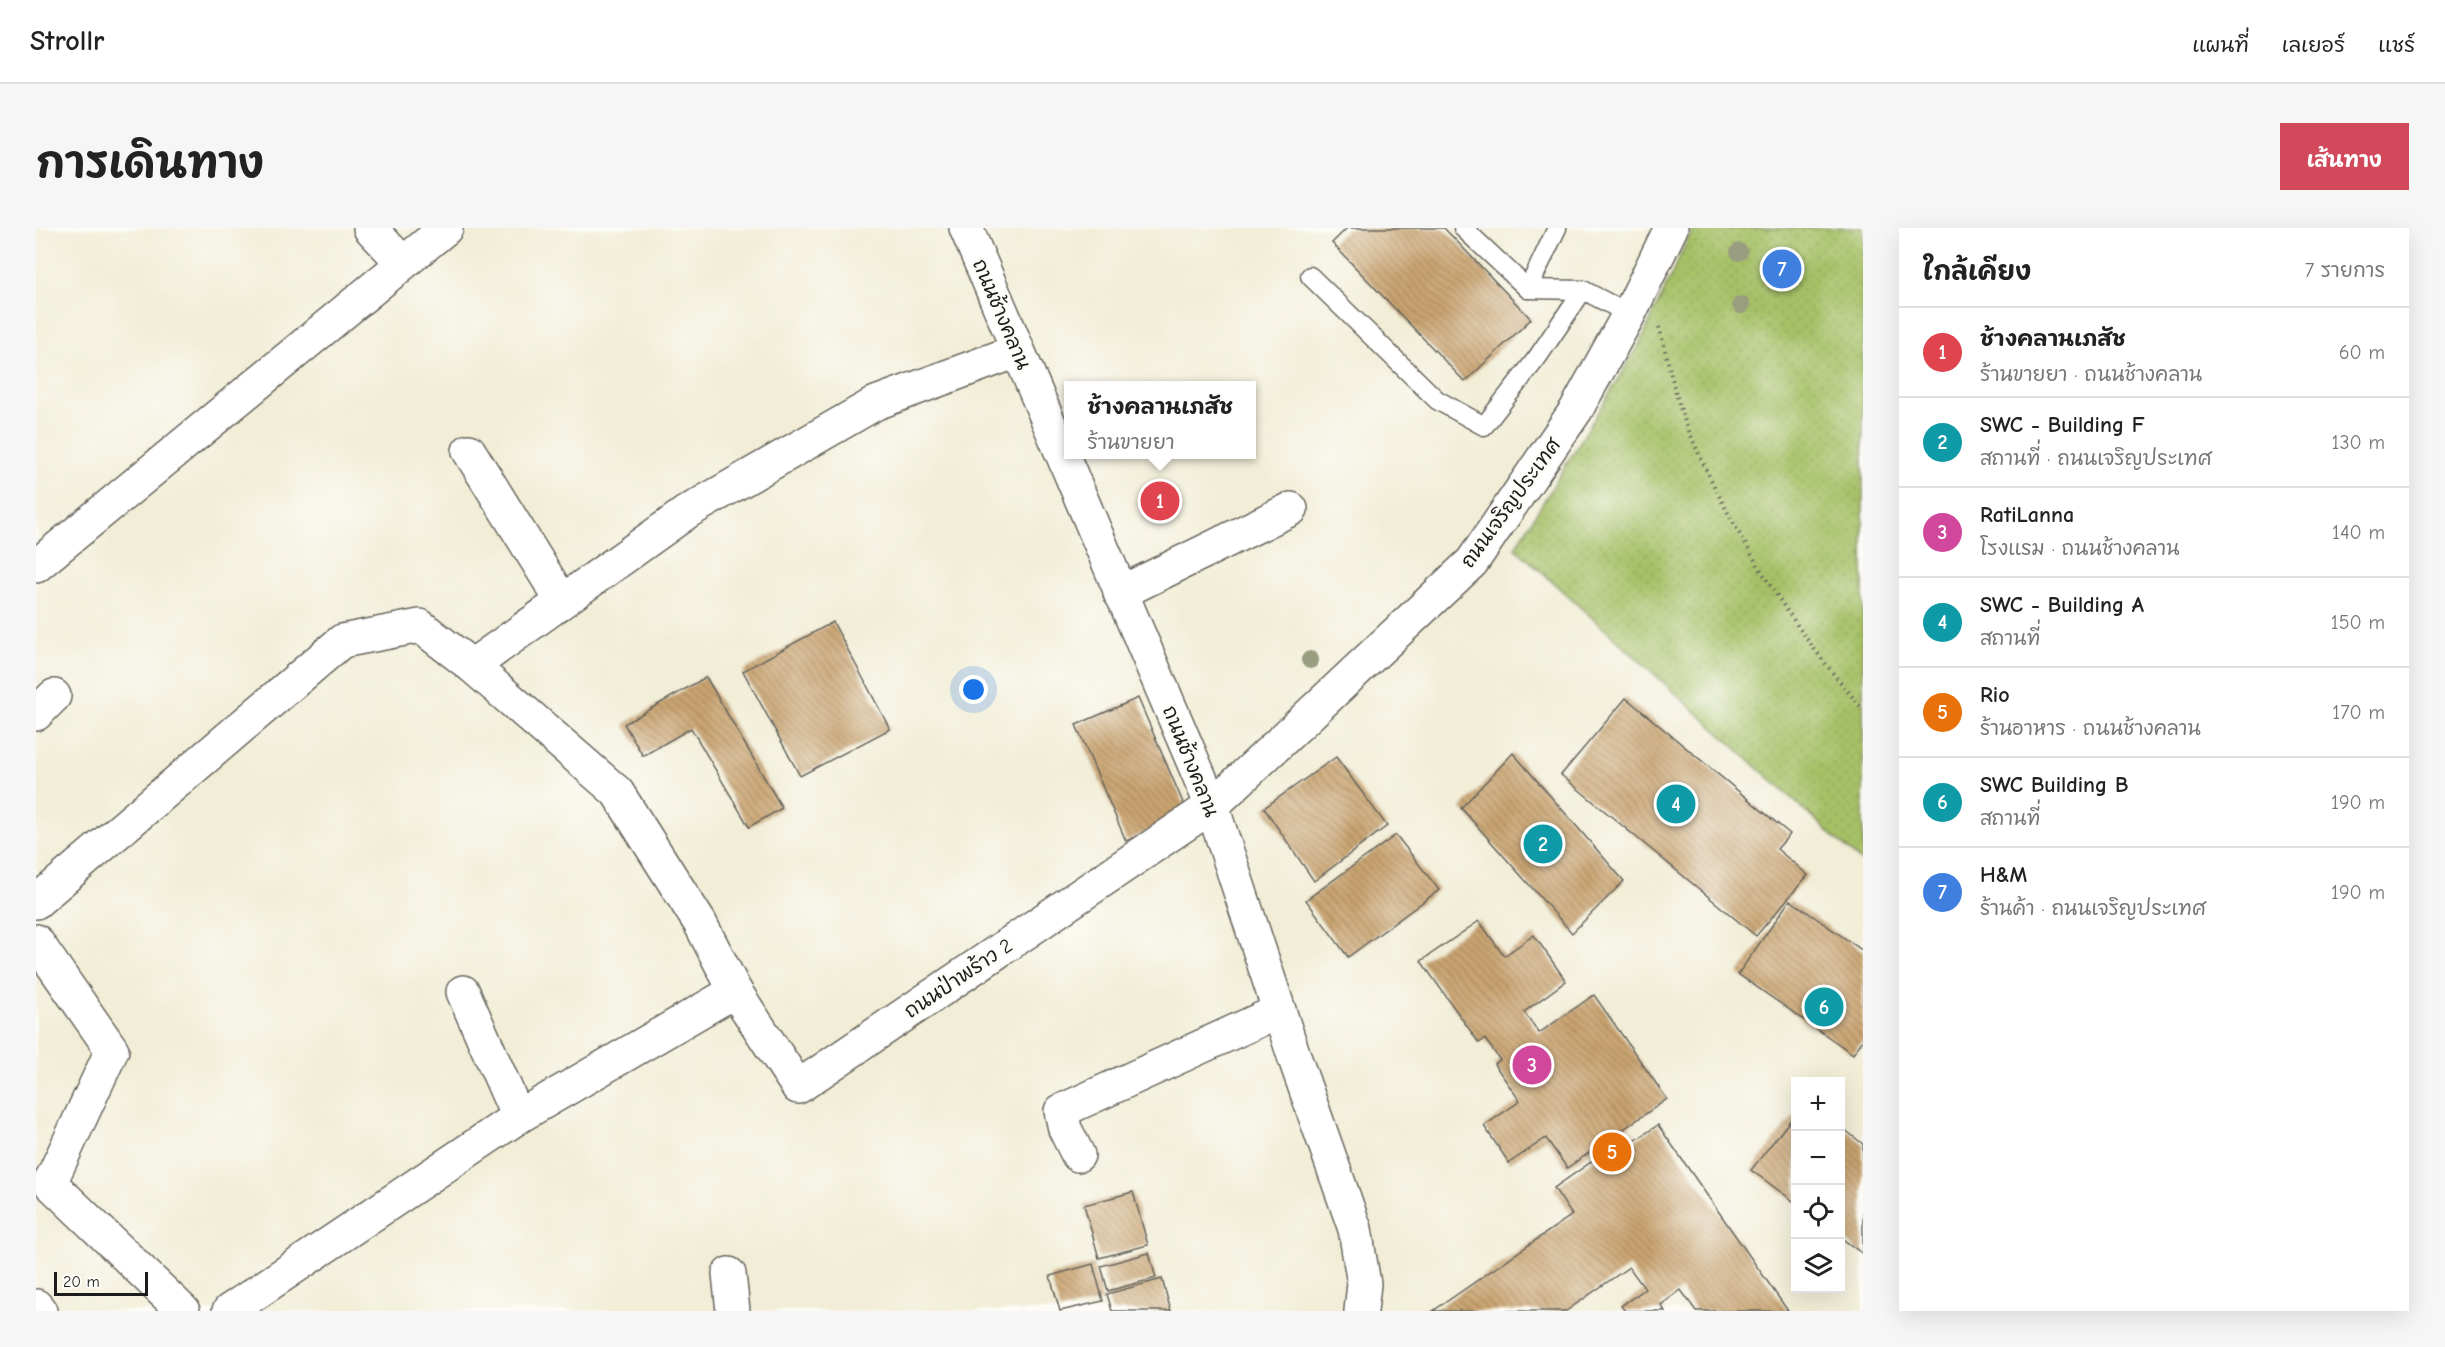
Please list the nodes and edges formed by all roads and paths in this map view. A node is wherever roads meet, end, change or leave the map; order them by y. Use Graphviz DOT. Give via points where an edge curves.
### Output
graph roads {
  1 [pos="370,228"];
  2 [pos="446,228"];
  3 [pos="966,228"];
  4 [pos="1463,228"];
  5 [pos="1557,228"];
  6 [pos="1671,228"];
  7 [pos="402,262"];
  8 [pos="1310,276"];
  9 [pos="1646,280"];
  10 [pos="1528,289"];
  11 [pos="1583,290"];
  12 [pos="1629,314"];
  13 [pos="1017,351"];
  14 [pos="469,451"];
  15 [pos="1291,508"];
  16 [pos="36,566"];
  17 [pos="1120,593"];
  18 [pos="562,601"];
  19 [pos="472,666"];
  20 [pos="1863,709"];
  21 [pos="1212,806"];
  22 [pos="36,902"];
  23 [pos="36,941"];
  24 [pos="735,991"];
  25 [pos="463,992"];
  26 [pos="1279,1011"];
  27 [pos="518,1117"];
  28 [pos="1078,1155"];
  29 [pos="729,1274"];
  30 [pos="36,1306"];
  31 [pos="40,1311"];
  32 [pos="183,1311"];
  33 [pos="229,1311"];
  34 [pos="733,1311"];
  35 [pos="1361,1311"];
  1 -- 7 [label="street"];
  2 -- 7 [label="street"];
  3 -- 13 [label="street, ถนนช้างคลาน"];
  4 -- 10 [label="lane"];
  5 -- 10 [label="lane"];
  6 -- 9 [label="street, ถนนเจริญประเทศ"];
  7 -- 16 [label="street"];
  8 -- 11 [label="lane" via="1437,400 1484,426"];
  9 -- 12 [label="street, ถนนเจริญประเทศ"];
  9 -- 20 [label="path" via="1685,422 1729,515 1798,629"];
  10 -- 11 [label="lane"];
  11 -- 12 [label="lane"];
  12 -- 21 [label="street, ถนนเจริญประเทศ" via="1576,410 1472,562"];
  13 -- 17 [label="street, ถนนช้างคลาน"];
  13 -- 18 [label="street" via="876,403 687,512"];
  14 -- 18 [label="street"];
  15 -- 17 [label="street"];
  17 -- 21 [label="street, ถนนช้างคลาน"];
  18 -- 19 [label="street"];
  19 -- 22 [label="street" via="420,626 342,641"];
  19 -- 24 [label="street" via="617,792 700,923"];
  21 -- 24 [label="street, ถนนป่าพร้าว 2" via="798,1087"];
  21 -- 26 [label="street, ถนนช้างคลาน"];
  23 -- 32 [label="street" via="112,1050 50,1184"];
  24 -- 27 [label="street"];
  25 -- 27 [label="street"];
  26 -- 28 [label="street" via="1061,1111"];
  26 -- 35 [label="street, ถนนช้างคลาน" via="1355,1229 1364,1284"];
  27 -- 33 [label="street"];
  29 -- 34 [label="street"];
  30 -- 31 [label="street"];
}
